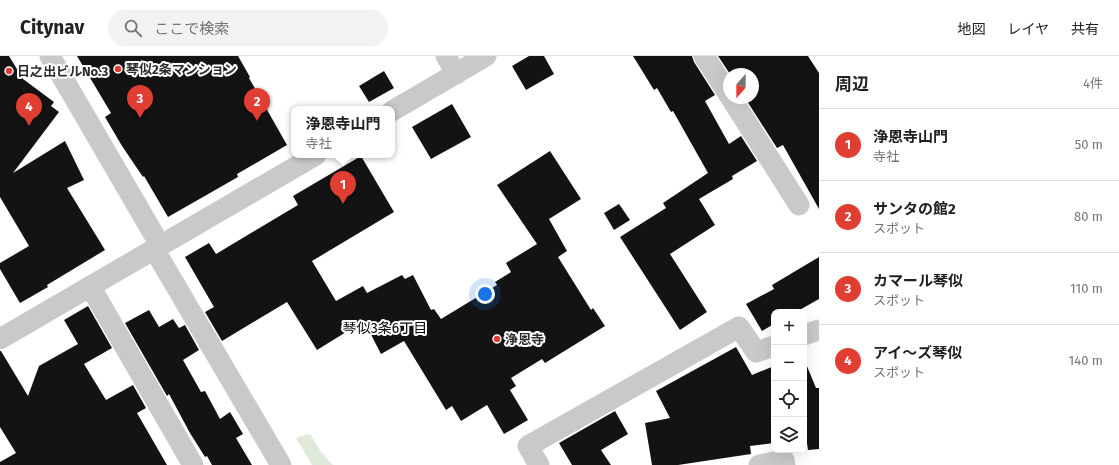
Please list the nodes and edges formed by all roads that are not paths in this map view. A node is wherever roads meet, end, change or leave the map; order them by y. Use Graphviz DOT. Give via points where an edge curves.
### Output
graph roads {
  1 [pos="50,56"];
  2 [pos="486,56"];
  3 [pos="704,56"];
  4 [pos="451,65"];
  5 [pos="723,86"];
  6 [pos="735,104"];
  7 [pos="395,109"];
  8 [pos="311,158"];
  9 [pos="799,205"];
  10 [pos="157,247"];
  11 [pos="90,286"];
  12 [pos="819,330"];
  13 [pos="807,334"];
  14 [pos="0,339"];
  15 [pos="771,347"];
  16 [pos="193,465"];
  17 [pos="281,465"];
  18 [pos="539,465"];
  19 [pos="759,465"];
  20 [pos="785,465"];
  1 -- 10 [label="street"];
  2 -- 4 [label="street"];
  3 -- 5 [label="street"];
  4 -- 7 [label="street"];
  6 -- 9 [label="street"];
  8 -- 10 [label="street"];
  10 -- 11 [label="street"];
  10 -- 17 [label="street"];
  11 -- 14 [label="street"];
  11 -- 16 [label="street"];
  12 -- 13 [label="street"];
  15 -- 18 [label="street" via="756,352 740,327 528,446"];
  19 -- 20 [label="street" via="784,460"];
}
